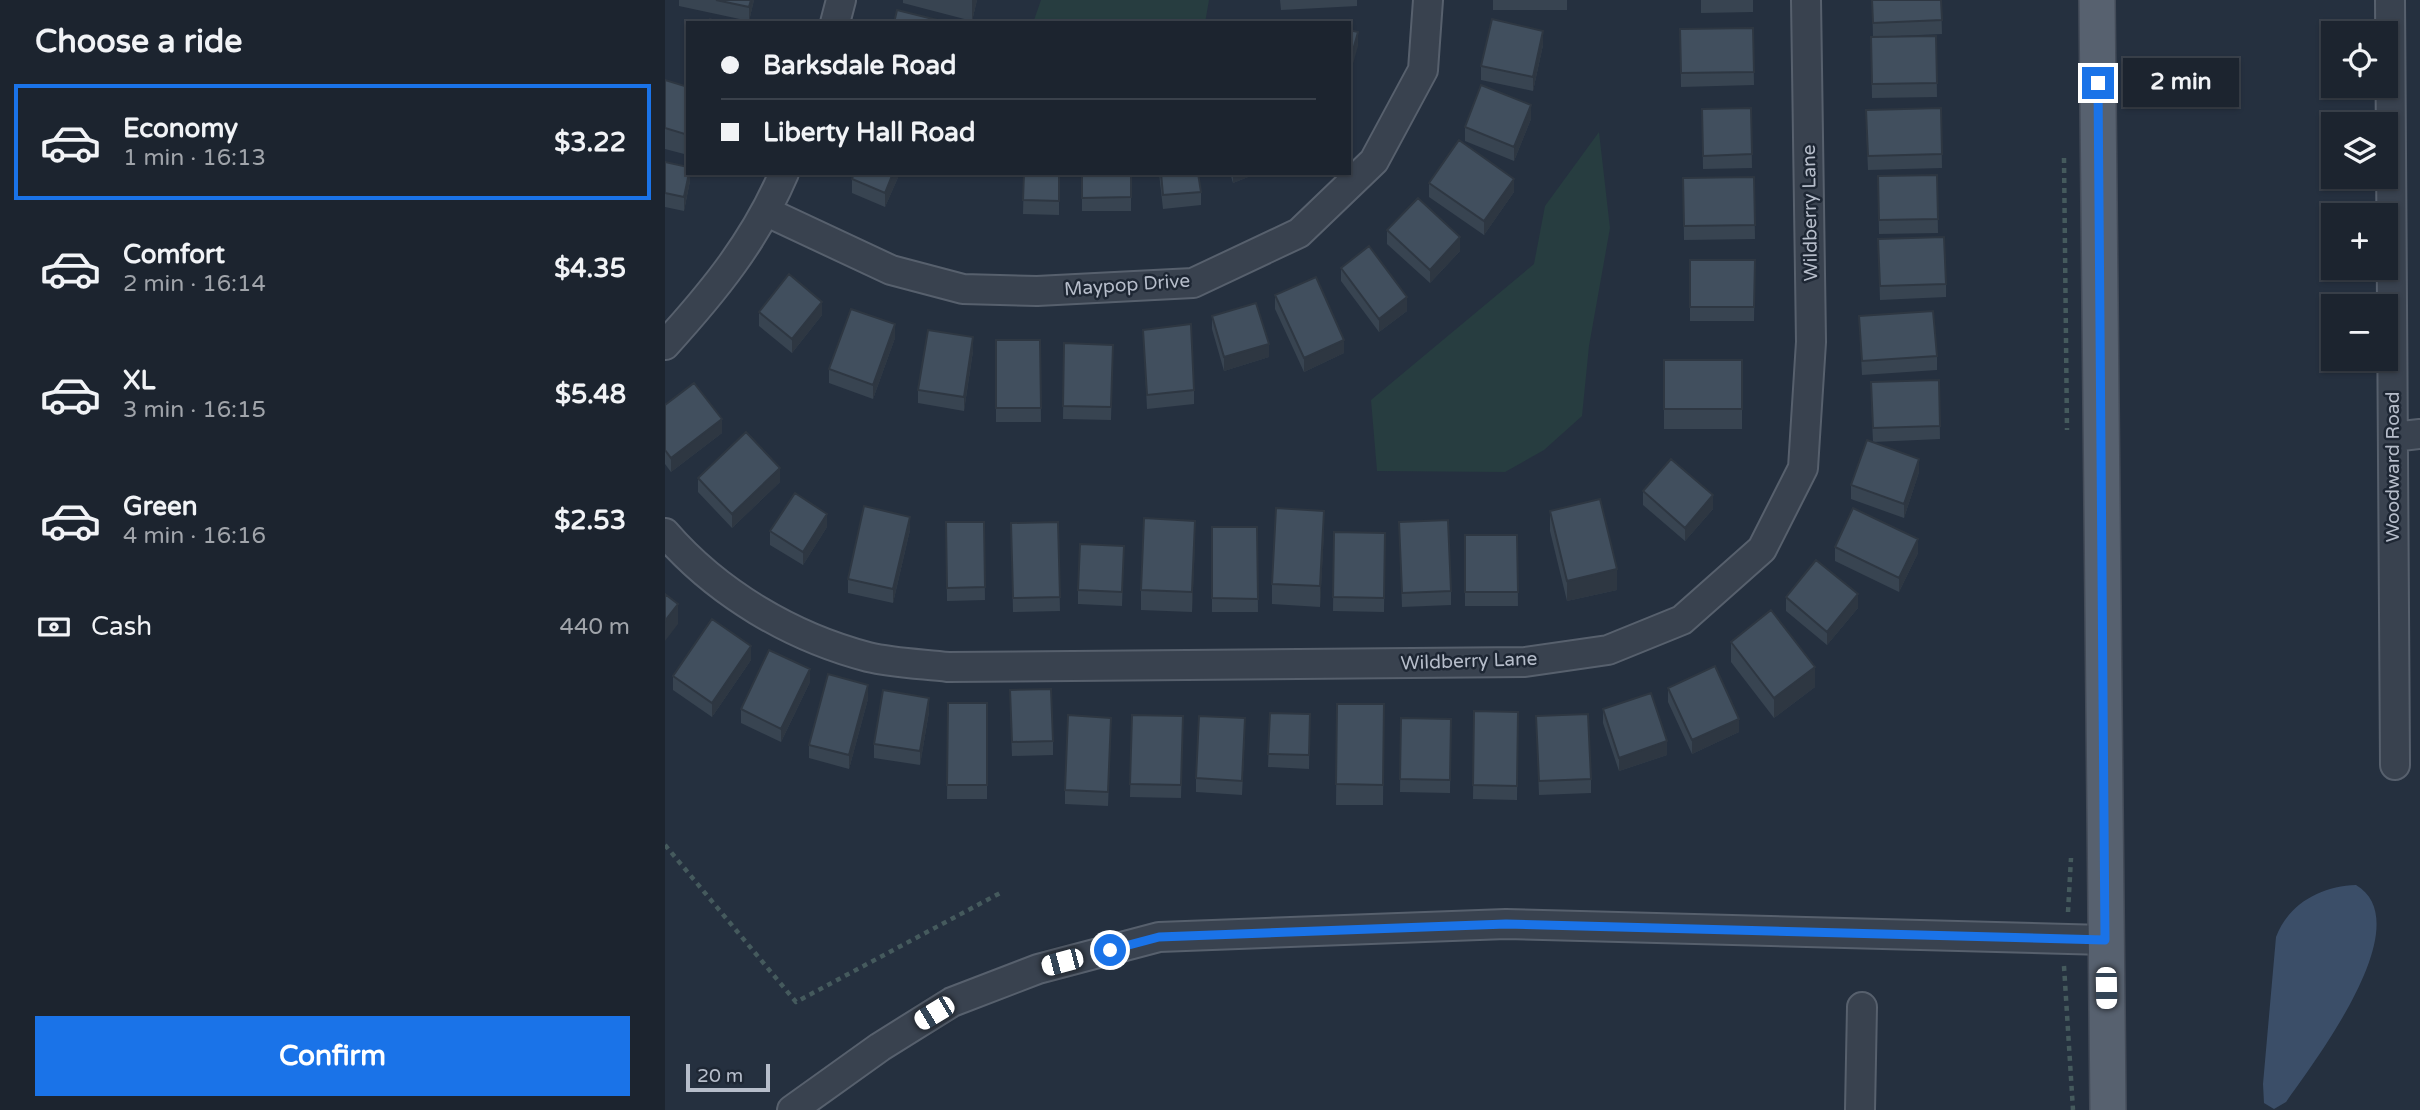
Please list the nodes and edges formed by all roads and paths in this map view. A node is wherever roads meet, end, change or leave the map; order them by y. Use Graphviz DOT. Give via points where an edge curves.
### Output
graph roads {
  1 [pos="841,0"];
  2 [pos="1428,0"];
  3 [pos="1807,0"];
  4 [pos="2097,0"];
  5 [pos="2391,0"];
  6 [pos="836,21"];
  7 [pos="2064,147"];
  8 [pos="783,175"];
  9 [pos="767,212"];
  10 [pos="665,345"];
  11 [pos="2067,432"];
  12 [pos="2407,435"];
  13 [pos="665,533"];
  14 [pos="2395,765"];
  15 [pos="665,845"];
  16 [pos="2071,846"];
  17 [pos="1002,892"];
  18 [pos="2065,939"];
  19 [pos="2105,940"];
  20 [pos="1861,1007"];
  21 [pos="792,1110"];
  22 [pos="1860,1110"];
  23 [pos="2073,1110"];
  24 [pos="2108,1110"];
  1 -- 6 [label="street"];
  2 -- 9 [label="street, Maypop Drive" via="1423,70 1374,160 1299,233 1193,283 1037,291 963,289 891,270"];
  3 -- 13 [label="street, Wildberry Lane" via="1811,342 1803,468 1762,549 1682,620 1608,650 1525,662 948,667 870,657 807,636 743,601 689,561"];
  4 -- 19 [label="main road"];
  5 -- 12 [label="street, Woodward Road"];
  7 -- 11 [label="path"];
  8 -- 9 [label="street"];
  9 -- 10 [label="street" via="719,286"];
  12 -- 14 [label="street, Woodward Road"];
  15 -- 17 [label="path" via="796,1002"];
  16 -- 18 [label="path"];
  18 -- 19 [label="street"];
  18 -- 21 [label="street" via="1506,924 1159,937 1038,969 952,1002"];
  18 -- 23 [label="path"];
  19 -- 24 [label="main road"];
  20 -- 22 [label="street"];
}
